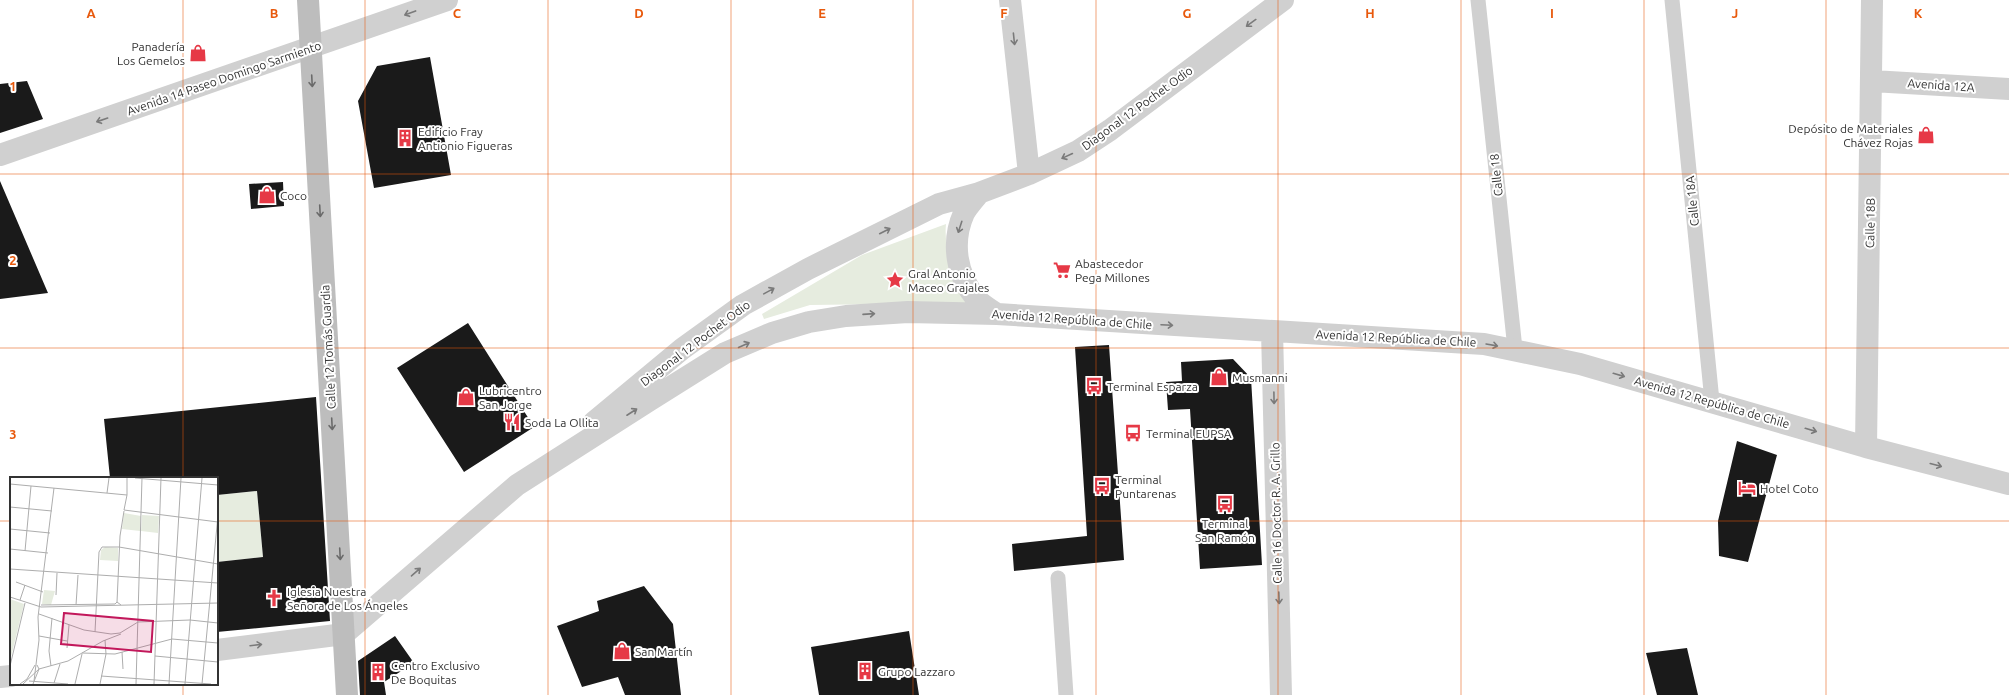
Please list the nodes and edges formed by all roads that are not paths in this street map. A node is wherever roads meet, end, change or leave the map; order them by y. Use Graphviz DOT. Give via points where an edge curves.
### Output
graph roads {
  1 [pos="308,0"];
  2 [pos="447,0"];
  3 [pos="1010,0"];
  4 [pos="1283,0"];
  5 [pos="1478,0"];
  6 [pos="1672,0"];
  7 [pos="1872,0"];
  8 [pos="310,49"];
  9 [pos="1872,80"];
  10 [pos="2009,89"];
  11 [pos="0,156"];
  12 [pos="1029,174"];
  13 [pos="979,193"];
  14 [pos="997,314"];
  15 [pos="1272,331"];
  16 [pos="1515,349"];
  17 [pos="1712,401"];
  18 [pos="1866,447"];
  19 [pos="2009,484"];
  20 [pos="517,485"];
  21 [pos="1058,578"];
  22 [pos="344,634"];
  23 [pos="218,650"];
  24 [pos="10,676"];
  25 [pos="0,677"];
  26 [pos="347,695"];
  27 [pos="1066,695"];
  28 [pos="1281,695"];
  1 -- 8 [label="street, Calle 12 Tomás Guardia"];
  2 -- 8 [label="street, Avenida 14 Paseo Domingo Sarmiento, one-way"];
  3 -- 12 [label="street, one-way"];
  4 -- 12 [label="street, Diagonal 12 Pochet Odio, one-way" via="1110,130 1078,151"];
  5 -- 16 [label="lane, Calle 18"];
  6 -- 17 [label="lane, Calle 18A"];
  7 -- 9 [label="street, Calle 18B"];
  8 -- 11 [label="street, Avenida 14 Paseo Domingo Sarmiento, one-way"];
  8 -- 22 [label="street, Calle 12 Tomás Guardia, one-way"];
  9 -- 10 [label="street, Avenida 12A"];
  9 -- 18 [label="street, Calle 18B"];
  12 -- 13 [label="street, Diagonal 12 Pochet Odio"];
  13 -- 14 [label="street, one-way" via="965,213 957,235 957,259 964,281 978,300"];
  20 -- 13 [label="street, Diagonal 12 Pochet Odio, one-way" via="682,349 743,305 808,269 939,204"];
  14 -- 15 [label="street, Avenida 12 República de Chile, one-way"];
  20 -- 14 [label="street, Avenida 12 República de Chile, one-way" via="725,353 772,333 809,322 846,316 908,312"];
  15 -- 16 [label="street, Avenida 12 República de Chile, one-way" via="1484,344"];
  15 -- 28 [label="street, Calle 16 Doctor R. A. Grillo, one-way"];
  16 -- 17 [label="street, Avenida 12 República de Chile, one-way" via="1580,364"];
  17 -- 18 [label="street, Avenida 12 República de Chile, one-way"];
  18 -- 19 [label="street, Avenida 12 República de Chile, one-way"];
  22 -- 20 [label="street, Avenida 12 República de Chile, one-way"];
  21 -- 27 [label="lane"];
  23 -- 22 [label="street, one-way"];
  22 -- 26 [label="street, Calle 12 Tomás Guardia"];
  24 -- 25 [label="street"];
}
